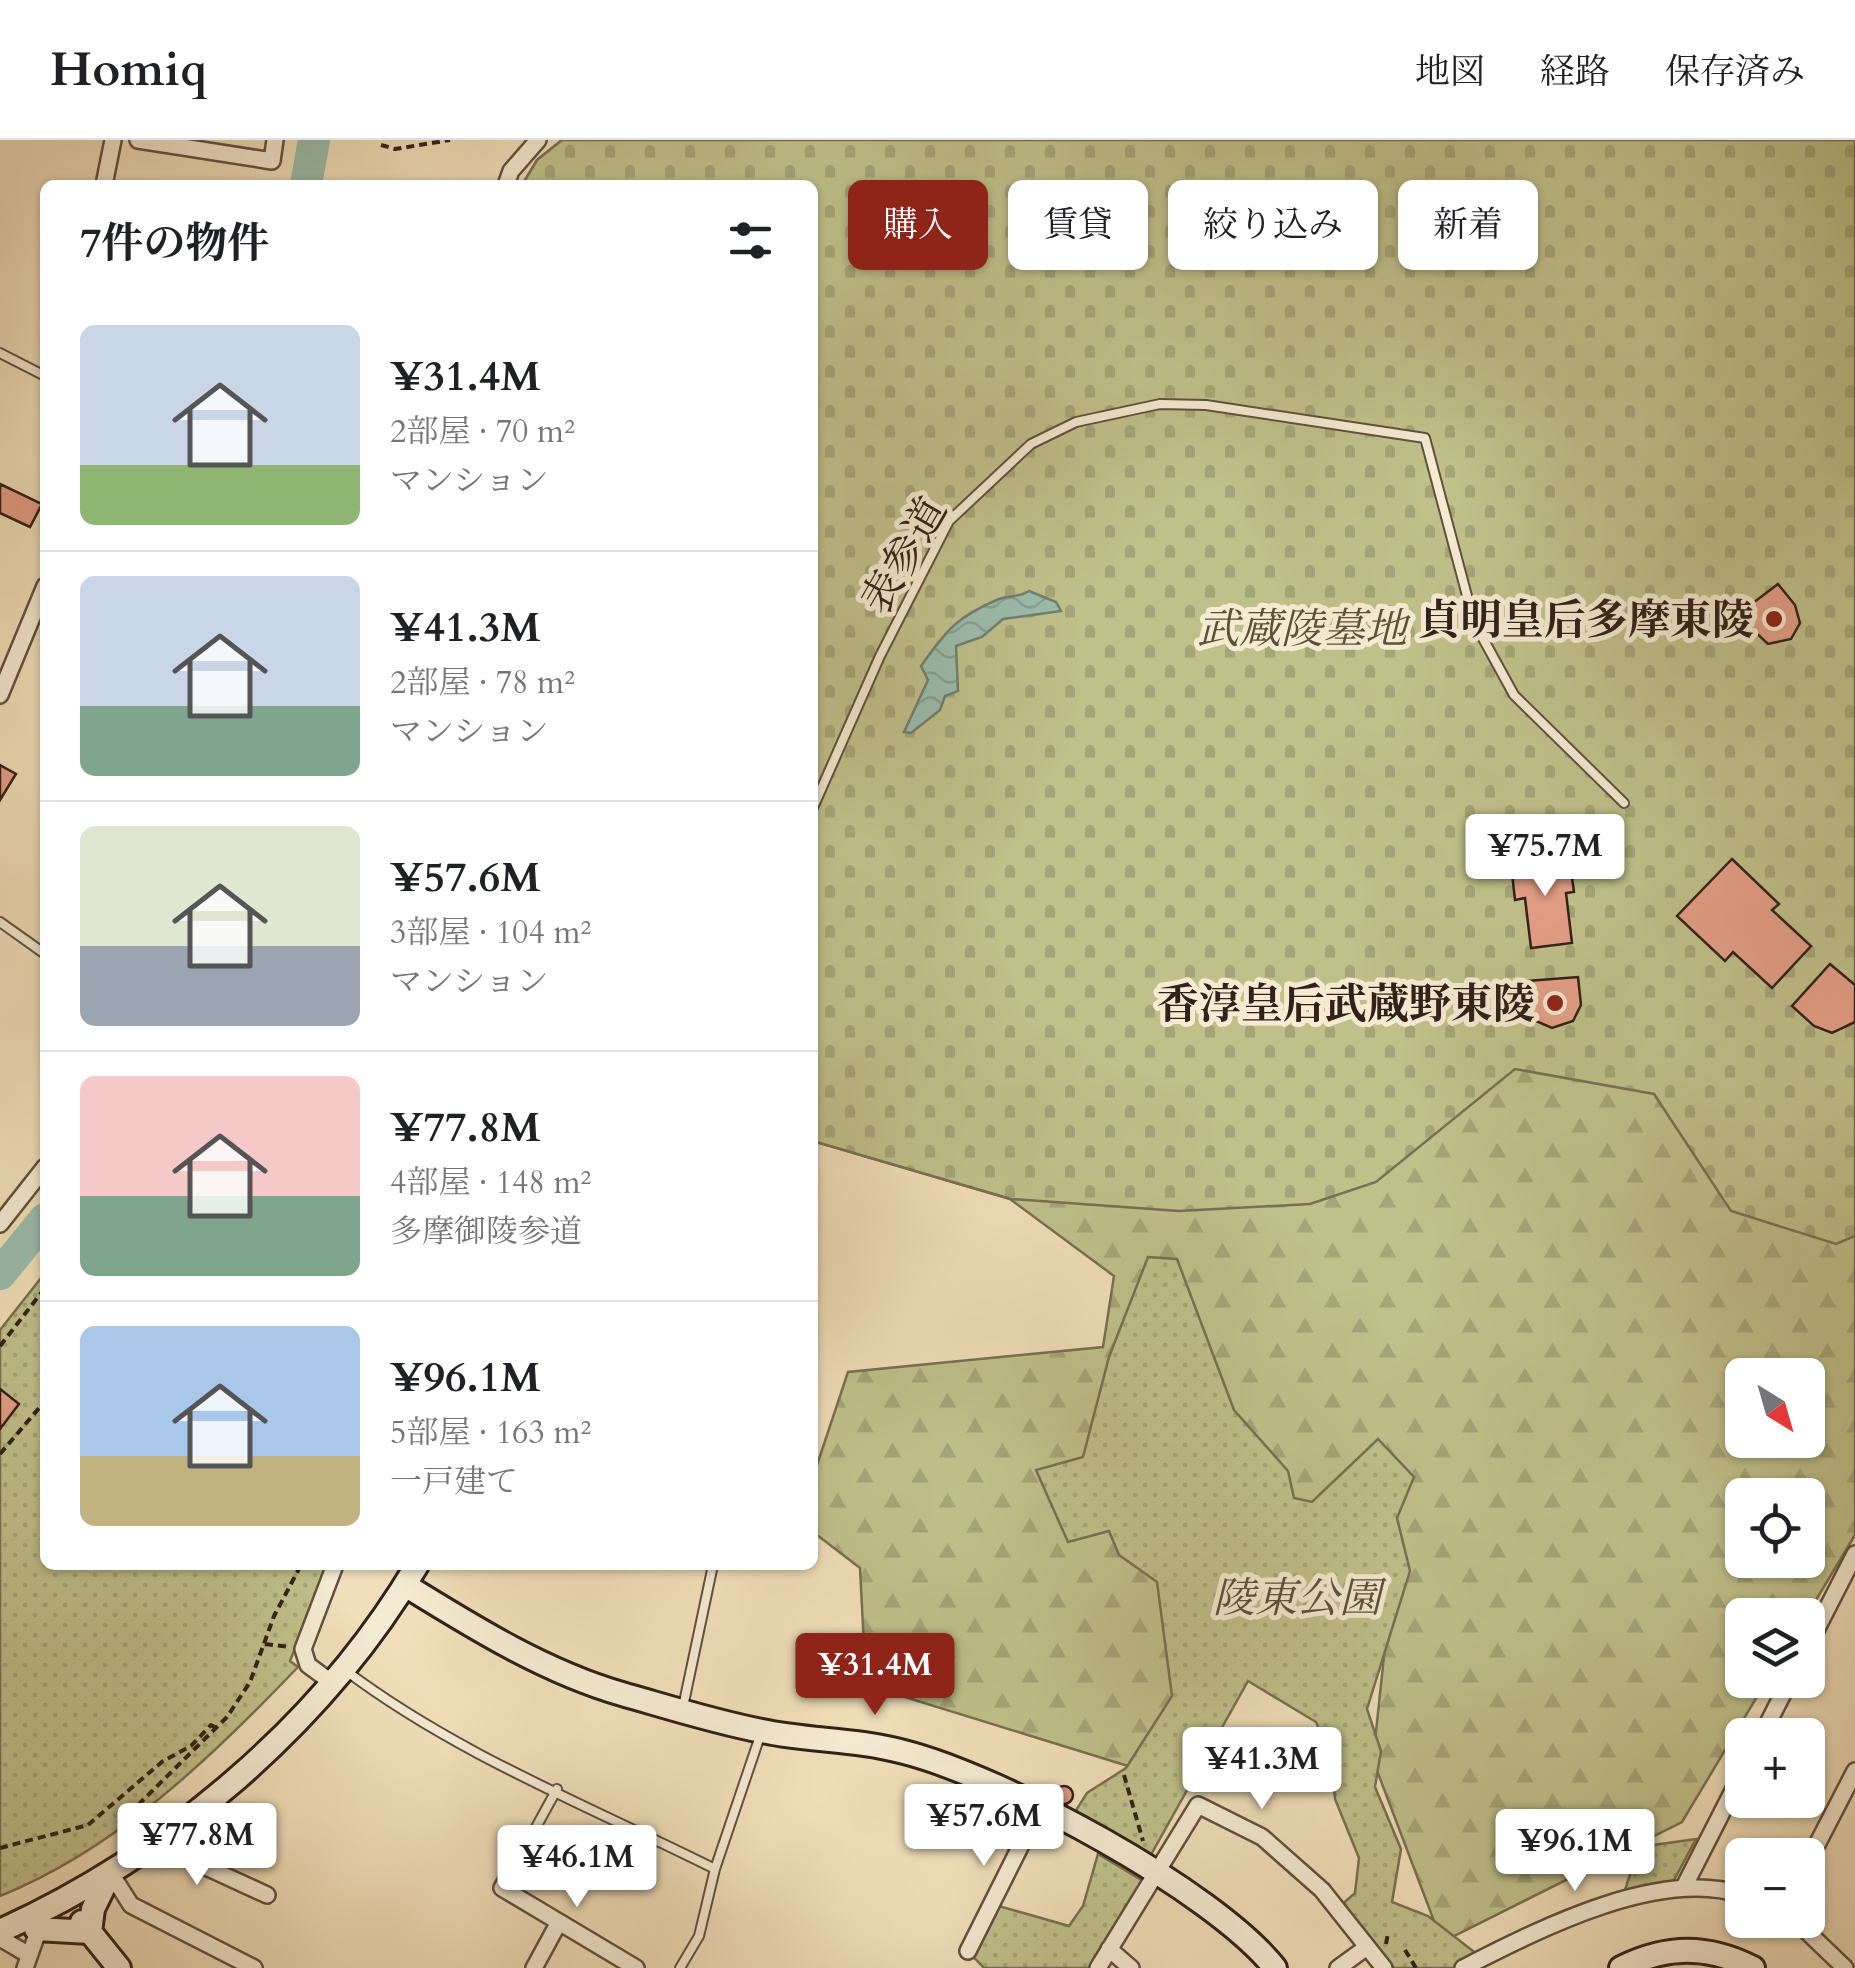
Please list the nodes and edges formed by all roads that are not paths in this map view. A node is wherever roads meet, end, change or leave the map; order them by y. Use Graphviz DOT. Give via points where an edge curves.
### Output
graph roads {
  1 [pos="114,140"];
  2 [pos="138,140"];
  3 [pos="275,140"];
  4 [pos="538,140"];
  5 [pos="105,180"];
  6 [pos="508,180"];
  7 [pos="0,353"];
  8 [pos="40,373"];
  9 [pos="40,598"];
  10 [pos="0,695"];
  11 [pos="818,796"];
  12 [pos="1624,803"];
  13 [pos="0,922"];
  14 [pos="40,950"];
  15 [pos="40,1173"];
  16 [pos="0,1224"];
  17 [pos="1855,1554"];
  18 [pos="333,1570"];
  19 [pos="711,1570"];
  20 [pos="411,1575"];
  21 [pos="1825,1613"];
  22 [pos="337,1676"];
  23 [pos="682,1709"];
  24 [pos="762,1732"];
  25 [pos="1855,1772"];
  26 [pos="556,1789"];
  27 [pos="1725,1806"];
  28 [pos="1040,1807"];
  29 [pos="165,1834"];
  30 [pos="1821,1838"];
  31 [pos="523,1851"];
  32 [pos="715,1869"];
  33 [pos="110,1872"];
  34 [pos="1154,1872"];
  35 [pos="1685,1885"];
  36 [pos="1725,1892"];
  37 [pos="267,1896"];
  38 [pos="65,1900"];
  39 [pos="558,1922"];
  40 [pos="33,1923"];
  41 [pos="90,1932"];
  42 [pos="0,1935"];
  43 [pos="1814,1938"];
  44 [pos="1367,1946"];
  45 [pos="1109,1949"];
  46 [pos="968,1951"];
  47 [pos="27,1962"];
  48 [pos="1486,1963"];
  49 [pos="114,1966"];
  50 [pos="254,1968"];
  51 [pos="534,1968"];
  52 [pos="636,1968"];
  53 [pos="680,1968"];
  54 [pos="1098,1968"];
  55 [pos="1131,1968"];
  56 [pos="1275,1968"];
  57 [pos="1338,1968"];
  58 [pos="1384,1968"];
  59 [pos="1463,1968"];
  60 [pos="1622,1968"];
  61 [pos="1753,1968"];
  62 [pos="1846,1968"];
  1 -- 5 [label="street"];
  2 -- 3 [label="street" via="272,161"];
  4 -- 6 [label="street"];
  7 -- 8 [label="lane"];
  9 -- 10 [label="street"];
  11 -- 12 [label="lane, 表参道" via="949,521 1031,444 1076,422 1160,404 1425,438 1474,622 1514,695"];
  13 -- 14 [label="lane"];
  15 -- 16 [label="street"];
  17 -- 21 [label="street"];
  18 -- 22 [label="street" via="302,1649 308,1664"];
  19 -- 23 [label="lane"];
  20 -- 22 [label="street"];
  20 -- 23 [label="street" via="482,1632 593,1685"];
  22 -- 26 [label="lane" via="482,1758"];
  22 -- 29 [label="street" via="252,1764"];
  23 -- 24 [label="street"];
  24 -- 28 [label="street" via="906,1752 988,1780"];
  24 -- 32 [label="lane"];
  25 -- 30 [label="street"];
  26 -- 31 [label="lane"];
  26 -- 32 [label="lane"];
  27 -- 35 [label="street"];
  28 -- 34 [label="street"];
  28 -- 46 [label="street"];
  29 -- 33 [label="street"];
  29 -- 37 [label="street" via="180,1855"];
  31 -- 39 [label="street" via="502,1888"];
  32 -- 53 [label="lane" via="699,1936"];
  33 -- 38 [label="street"];
  33 -- 41 [label="street" via="92,1910"];
  33 -- 50 [label="street" via="131,1905"];
  34 -- 44 [label="street" via="1198,1806 1262,1837 1322,1890"];
  34 -- 45 [label="street"];
  34 -- 56 [label="street"];
  35 -- 36 [label="street"];
  35 -- 48 [label="street" via="1587,1912"];
  38 -- 40 [label="street"];
  38 -- 41 [label="street"];
  39 -- 51 [label="street"];
  39 -- 52 [label="street"];
  40 -- 41 [label="street"];
  40 -- 42 [label="street"];
  40 -- 47 [label="street"];
  41 -- 49 [label="street"];
  42 -- 47 [label="street"];
  43 -- 62 [label="street"];
  44 -- 57 [label="street"];
  44 -- 58 [label="street"];
  45 -- 54 [label="street"];
  45 -- 55 [label="street"];
  48 -- 59 [label="street"];
  60 -- 61 [label="street" via="1651,1955 1706,1949"];
}
